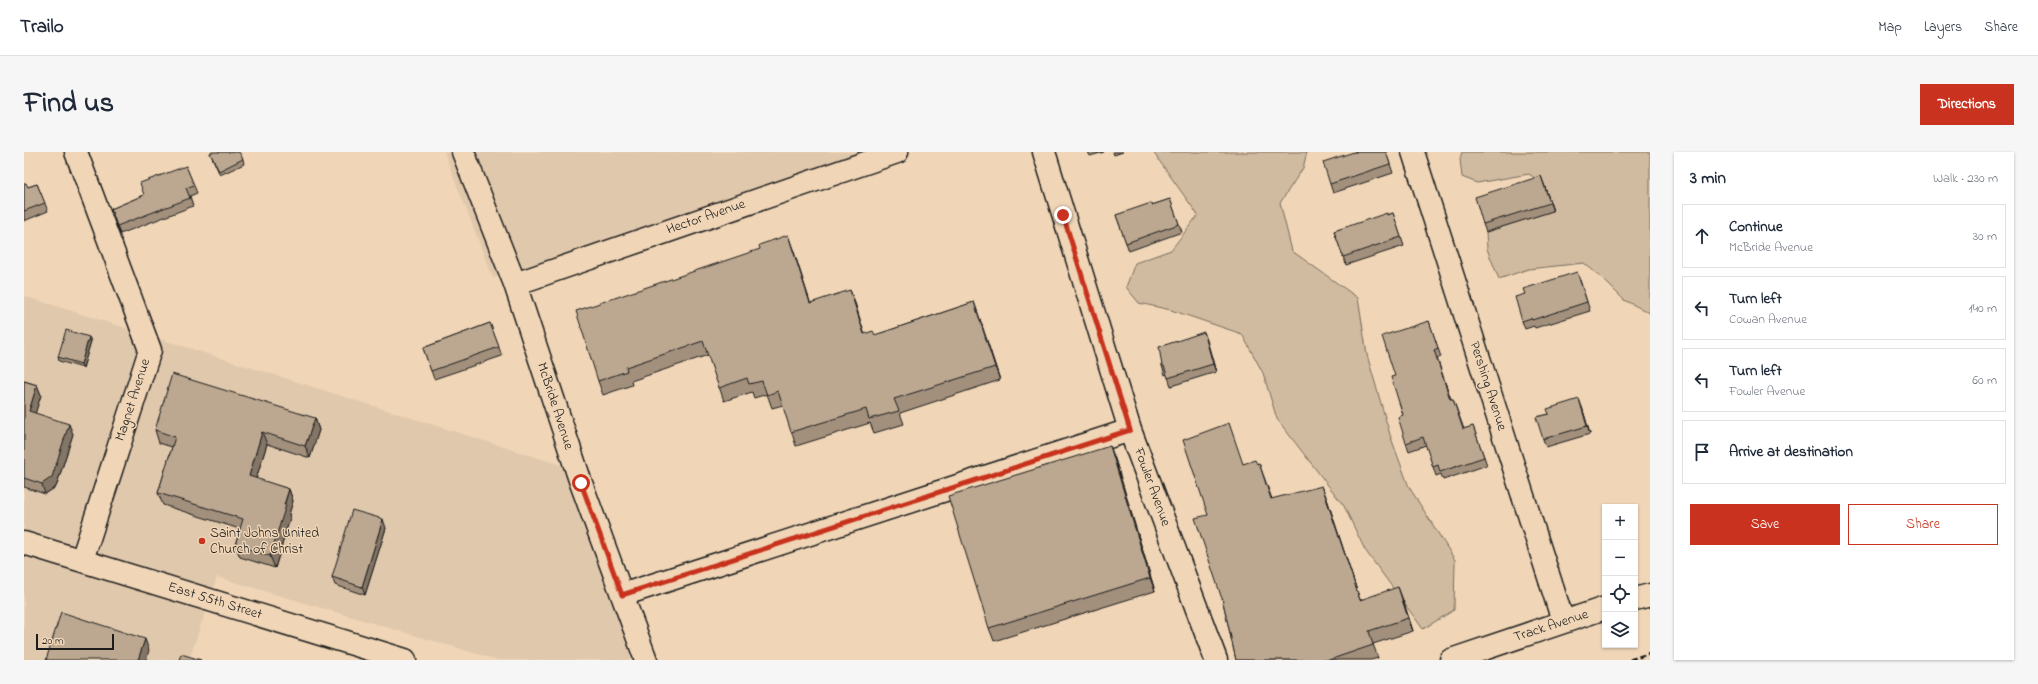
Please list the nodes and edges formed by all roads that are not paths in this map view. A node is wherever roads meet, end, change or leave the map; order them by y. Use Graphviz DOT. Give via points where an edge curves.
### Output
graph roads {
  1 [pos="76,152"];
  2 [pos="463,152"];
  3 [pos="897,152"];
  4 [pos="1044,152"];
  5 [pos="1413,152"];
  6 [pos="515,284"];
  7 [pos="1130,430"];
  8 [pos="24,543"];
  9 [pos="82,560"];
  10 [pos="622,595"];
  11 [pos="1650,595"];
  12 [pos="1638,598"];
  13 [pos="1602,609"];
  14 [pos="1562,621"];
  15 [pos="405,660"];
  16 [pos="646,660"];
  17 [pos="1216,660"];
  18 [pos="1451,660"];
  1 -- 9 [label="street, Magnet Avenue" via="150,350"];
  2 -- 6 [label="street, McBride Avenue"];
  3 -- 6 [label="street, Hector Avenue"];
  4 -- 7 [label="street, Fowler Avenue"];
  5 -- 14 [label="street, Pershing Avenue"];
  6 -- 10 [label="street, McBride Avenue" via="581,483"];
  7 -- 10 [label="street"];
  7 -- 17 [label="street, Fowler Avenue"];
  8 -- 9 [label="street, East 55th Street"];
  9 -- 15 [label="street, East 55th Street"];
  10 -- 16 [label="street, McBride Avenue"];
  11 -- 12 [label="street"];
  13 -- 14 [label="street, Track Avenue"];
  14 -- 18 [label="street, Track Avenue"];
}
